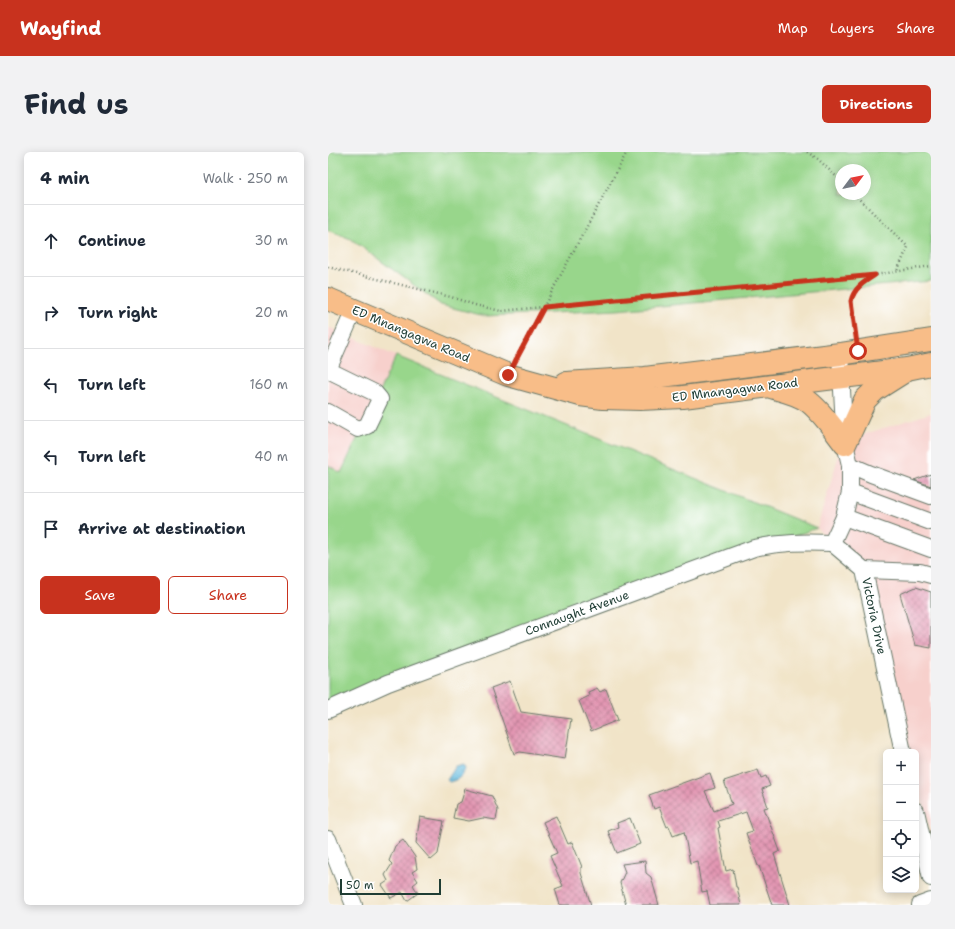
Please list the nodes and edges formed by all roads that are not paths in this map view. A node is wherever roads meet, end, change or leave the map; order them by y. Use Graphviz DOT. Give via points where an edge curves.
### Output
graph roads {
  1 [pos="328,299"];
  2 [pos="354,310"];
  3 [pos="931,340"];
  4 [pos="849,352"];
  5 [pos="931,364"];
  6 [pos="907,369"];
  7 [pos="328,370"];
  8 [pos="842,377"];
  9 [pos="540,384"];
  10 [pos="769,387"];
  11 [pos="328,412"];
  12 [pos="845,444"];
  13 [pos="850,465"];
  14 [pos="850,492"];
  15 [pos="931,496"];
  16 [pos="844,517"];
  17 [pos="931,522"];
  18 [pos="832,543"];
  19 [pos="931,549"];
  20 [pos="864,570"];
  21 [pos="931,575"];
  22 [pos="328,710"];
  23 [pos="902,749"];
  24 [pos="918,821"];
  25 [pos="328,839"];
  26 [pos="931,878"];
  27 [pos="931,901"];
  28 [pos="354,905"];
  29 [pos="920,905"];
  1 -- 2 [label="highway, ED Mnangagwa Road"];
  2 -- 7 [label="street"];
  2 -- 9 [label="highway, ED Mnangagwa Road" via="508,375"];
  3 -- 4 [label="highway, ED Mnangagwa Road"];
  4 -- 8 [label="street"];
  4 -- 9 [label="highway, ED Mnangagwa Road" via="644,378"];
  5 -- 6 [label="highway, ED Mnangagwa Road"];
  6 -- 8 [label="highway, ED Mnangagwa Road"];
  6 -- 12 [label="highway" via="875,390 865,400"];
  7 -- 11 [label="street" via="375,393 380,399 367,426 358,429"];
  8 -- 10 [label="highway, ED Mnangagwa Road"];
  8 -- 12 [label="street"];
  9 -- 10 [label="highway, ED Mnangagwa Road" via="580,395 640,399 684,397"];
  10 -- 12 [label="highway" via="789,392 808,401"];
  12 -- 13 [label="street"];
  13 -- 14 [label="street"];
  13 -- 15 [label="street"];
  14 -- 16 [label="street"];
  14 -- 17 [label="street"];
  16 -- 18 [label="street"];
  16 -- 19 [label="street"];
  18 -- 20 [label="street, Victoria Drive"];
  18 -- 22 [label="street, Connaught Avenue" via="776,543 754,548 388,683"];
  20 -- 21 [label="street" via="920,572"];
  20 -- 23 [label="street, Victoria Drive"];
  24 -- 26 [label="street"];
  25 -- 28 [label="street"];
  27 -- 29 [label="street"];
}
